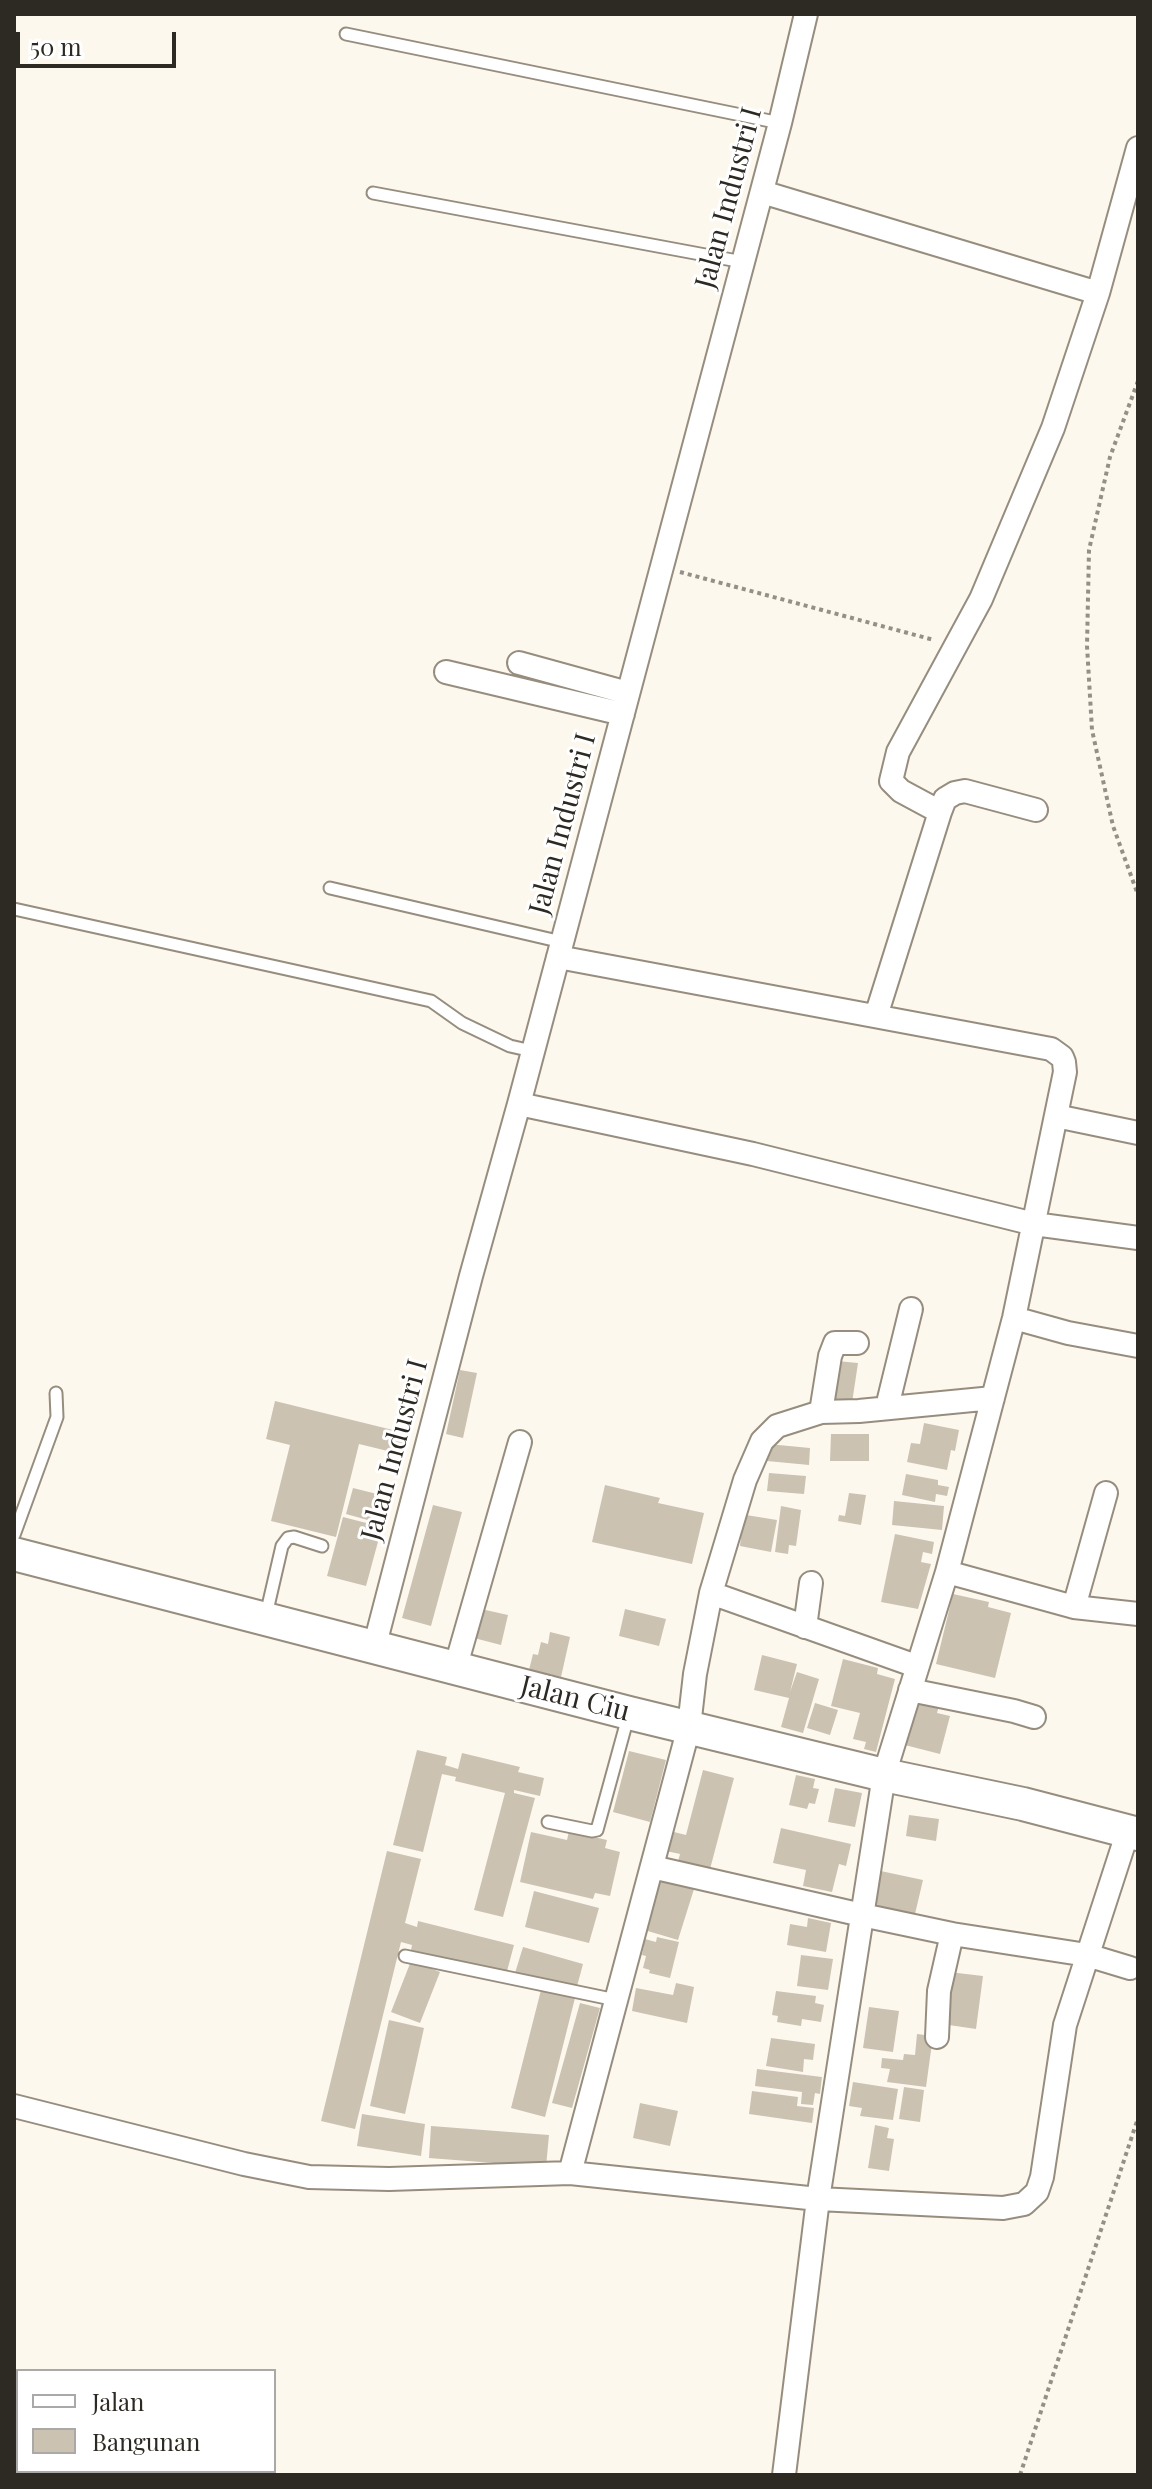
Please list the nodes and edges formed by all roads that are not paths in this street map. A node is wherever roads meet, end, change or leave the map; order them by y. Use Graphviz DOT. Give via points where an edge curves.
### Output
graph roads {
  1 [pos="806,14"];
  2 [pos="346,34"];
  3 [pos="780,123"];
  4 [pos="1138,148"];
  5 [pos="762,192"];
  6 [pos="373,193"];
  7 [pos="743,262"];
  8 [pos="1098,293"];
  9 [pos="519,663"];
  10 [pos="446,672"];
  11 [pos="626,704"];
  12 [pos="1036,810"];
  13 [pos="940,812"];
  14 [pos="330,888"];
  15 [pos="14,909"];
  16 [pos="560,949"];
  17 [pos="876,1016"];
  18 [pos="532,1051"];
  19 [pos="519,1104"];
  20 [pos="1056,1116"];
  21 [pos="1138,1133"];
  22 [pos="1034,1224"];
  23 [pos="1138,1238"];
  24 [pos="911,1309"];
  25 [pos="1014,1318"];
  26 [pos="857,1343"];
  27 [pos="1138,1346"];
  28 [pos="56,1393"];
  29 [pos="993,1398"];
  30 [pos="887,1407"];
  31 [pos="821,1412"];
  32 [pos="520,1442"];
  33 [pos="1106,1493"];
  34 [pos="14,1535"];
  35 [pos="322,1546"];
  36 [pos="14,1554"];
  37 [pos="947,1572"];
  38 [pos="811,1583"];
  39 [pos="711,1593"];
  40 [pos="1074,1607"];
  41 [pos="1138,1614"];
  42 [pos="265,1619"];
  43 [pos="805,1627"];
  44 [pos="374,1648"];
  45 [pos="916,1666"];
  46 [pos="455,1669"];
  47 [pos="910,1690"];
  48 [pos="629,1713"];
  49 [pos="1034,1717"];
  50 [pos="689,1727"];
  51 [pos="884,1775"];
  52 [pos="548,1822"];
  53 [pos="1133,1833"];
  54 [pos="652,1867"];
  55 [pos="862,1915"];
  56 [pos="952,1934"];
  57 [pos="1087,1955"];
  58 [pos="405,1956"];
  59 [pos="1130,1968"];
  60 [pos="616,2000"];
  61 [pos="937,2037"];
  62 [pos="14,2106"];
  63 [pos="570,2173"];
  64 [pos="818,2199"];
  65 [pos="784,2472"];
  1 -- 3 [label="street, Jalan Industri I"];
  2 -- 3 [label="lane"];
  3 -- 5 [label="street, Jalan Industri I"];
  4 -- 8 [label="street"];
  5 -- 7 [label="street, Jalan Industri I"];
  5 -- 8 [label="street"];
  6 -- 7 [label="lane"];
  7 -- 11 [label="street, Jalan Industri I"];
  8 -- 13 [label="street" via="1053,428 981,599 898,752 891,781"];
  9 -- 11 [label="street"];
  10 -- 11 [label="street"];
  11 -- 16 [label="street, Jalan Industri I"];
  12 -- 13 [label="street" via="965,791 945,799"];
  13 -- 17 [label="street"];
  14 -- 16 [label="lane"];
  15 -- 18 [label="lane" via="431,1001 462,1023"];
  16 -- 17 [label="street"];
  16 -- 18 [label="street, Jalan Industri I"];
  17 -- 20 [label="street" via="1051,1049 1062,1057 1065,1072"];
  18 -- 19 [label="street, Jalan Industri I"];
  19 -- 22 [label="street" via="768,1157"];
  19 -- 44 [label="street, Jalan Industri I"];
  20 -- 21 [label="street"];
  20 -- 22 [label="street"];
  22 -- 23 [label="street"];
  22 -- 25 [label="street"];
  24 -- 30 [label="street"];
  25 -- 27 [label="street"];
  25 -- 29 [label="street"];
  26 -- 31 [label="street" via="835,1343"];
  28 -- 34 [label="lane" via="57,1417"];
  29 -- 30 [label="street"];
  29 -- 37 [label="street"];
  30 -- 31 [label="street"];
  31 -- 39 [label="street" via="777,1426 762,1441"];
  32 -- 46 [label="street"];
  33 -- 40 [label="street"];
  35 -- 42 [label="lane" via="288,1538"];
  36 -- 42 [label="street, Jalan Ciu"];
  37 -- 40 [label="street"];
  37 -- 45 [label="street"];
  38 -- 43 [label="street"];
  39 -- 43 [label="street"];
  39 -- 50 [label="street"];
  40 -- 41 [label="street"];
  42 -- 44 [label="street, Jalan Ciu"];
  43 -- 45 [label="street"];
  44 -- 46 [label="street, Jalan Ciu"];
  45 -- 47 [label="street"];
  46 -- 48 [label="street, Jalan Ciu"];
  47 -- 49 [label="street"];
  47 -- 51 [label="street"];
  48 -- 50 [label="street, Jalan Ciu"];
  48 -- 52 [label="lane" via="597,1830"];
  50 -- 51 [label="street, Jalan Ciu"];
  50 -- 54 [label="street"];
  51 -- 53 [label="street, Jalan Ciu"];
  51 -- 55 [label="street"];
  53 -- 57 [label="street"];
  54 -- 55 [label="street"];
  54 -- 60 [label="street"];
  55 -- 56 [label="street"];
  55 -- 64 [label="street"];
  56 -- 57 [label="street"];
  56 -- 61 [label="street" via="939,1991"];
  57 -- 59 [label="street"];
  57 -- 64 [label="street" via="1061,2043 1042,2177 1031,2198 1003,2208"];
  58 -- 60 [label="lane"];
  60 -- 63 [label="street"];
  62 -- 63 [label="street" via="309,2177"];
  63 -- 64 [label="street"];
  64 -- 65 [label="street"];
}
